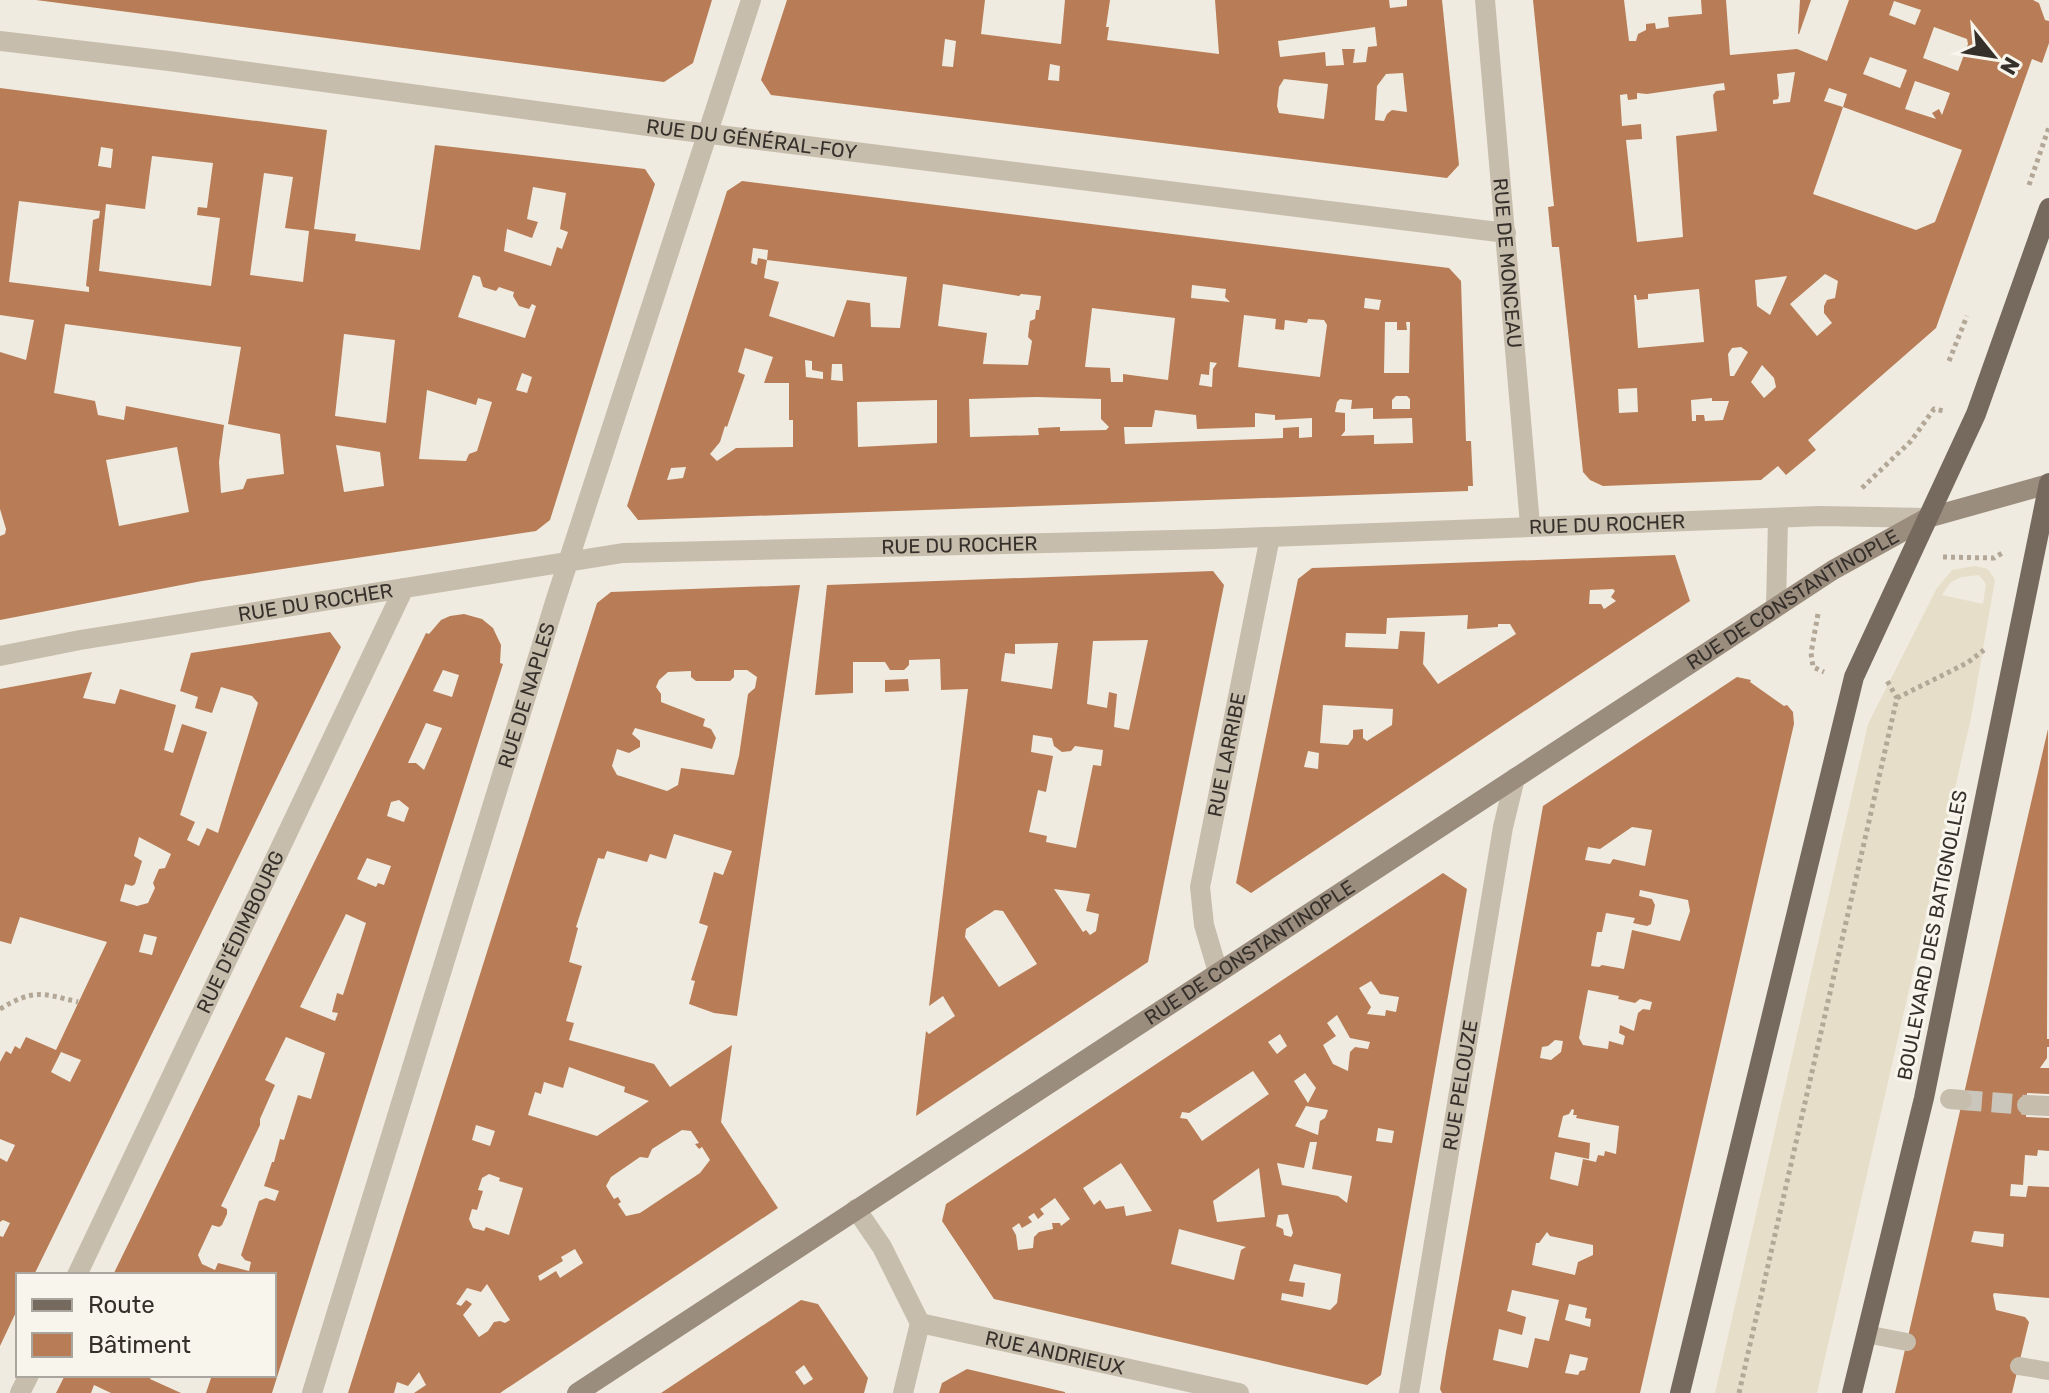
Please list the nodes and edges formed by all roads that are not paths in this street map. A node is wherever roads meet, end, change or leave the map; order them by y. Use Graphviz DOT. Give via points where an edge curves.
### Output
graph roads {
  1 [pos="751,0"];
  2 [pos="1485,0"];
  3 [pos="0,41"];
  4 [pos="709,133"];
  5 [pos="2049,208"];
  6 [pos="1506,233"];
  7 [pos="2049,484"];
  8 [pos="1927,518"];
  9 [pos="1778,519"];
  10 [pos="1530,525"];
  11 [pos="1270,537"];
  12 [pos="568,562"];
  13 [pos="404,588"];
  14 [pos="1776,606"];
  15 [pos="0,656"];
  16 [pos="1515,778"];
  17 [pos="1218,972"];
  18 [pos="2027,1105"];
  19 [pos="2049,1106"];
  20 [pos="856,1209"];
  21 [pos="78,1273"];
  22 [pos="920,1323"];
  23 [pos="1866,1334"];
  24 [pos="1907,1342"];
  25 [pos="2019,1366"];
  26 [pos="2049,1371"];
  27 [pos="312,1393"];
  28 [pos="577,1393"];
  29 [pos="903,1393"];
  30 [pos="1239,1393"];
  31 [pos="1409,1393"];
  32 [pos="1680,1393"];
  33 [pos="1852,1393"];
  1 -- 4 [label="street, RUE DE NAPLES"];
  2 -- 6 [label="street, RUE DE MONCEAU"];
  3 -- 4 [label="street, RUE DU GÉNÉRAL-FOY"];
  4 -- 6 [label="street, RUE DU GÉNÉRAL-FOY"];
  4 -- 12 [label="street, RUE DE NAPLES"];
  5 -- 8 [label="main road" via="1976,414"];
  6 -- 10 [label="street, RUE DE MONCEAU"];
  7 -- 8 [label="main road, RUE DE CONSTANTINOPLE"];
  7 -- 23 [label="main road, BOULEVARD DES BATIGNOLLES" via="1924,1098"];
  8 -- 9 [label="street, RUE DU ROCHER"];
  8 -- 14 [label="main road, RUE DE CONSTANTINOPLE"];
  8 -- 32 [label="main road" via="1854,677"];
  9 -- 10 [label="street, RUE DU ROCHER"];
  9 -- 14 [label="street"];
  10 -- 11 [label="street, RUE DU ROCHER"];
  11 -- 12 [label="street, RUE DU ROCHER" via="623,553"];
  11 -- 17 [label="street, RUE LARRIBE" via="1200,887"];
  12 -- 13 [label="street, RUE DU ROCHER"];
  12 -- 27 [label="street, RUE DE NAPLES"];
  13 -- 15 [label="street, RUE DU ROCHER"];
  13 -- 21 [label="street, RUE D'ÉDIMBOURG"];
  14 -- 16 [label="main road, RUE DE CONSTANTINOPLE"];
  16 -- 17 [label="main road, RUE DE CONSTANTINOPLE"];
  16 -- 31 [label="street, RUE PELOUZE"];
  17 -- 20 [label="main road, RUE DE CONSTANTINOPLE"];
  18 -- 19 [label="street"];
  20 -- 22 [label="street" via="882,1247"];
  20 -- 28 [label="main road, RUE DE CONSTANTINOPLE"];
  22 -- 29 [label="street"];
  22 -- 30 [label="street, RUE ANDRIEUX"];
  23 -- 24 [label="lane"];
  23 -- 33 [label="main road, BOULEVARD DES BATIGNOLLES"];
  25 -- 26 [label="lane"];
}
